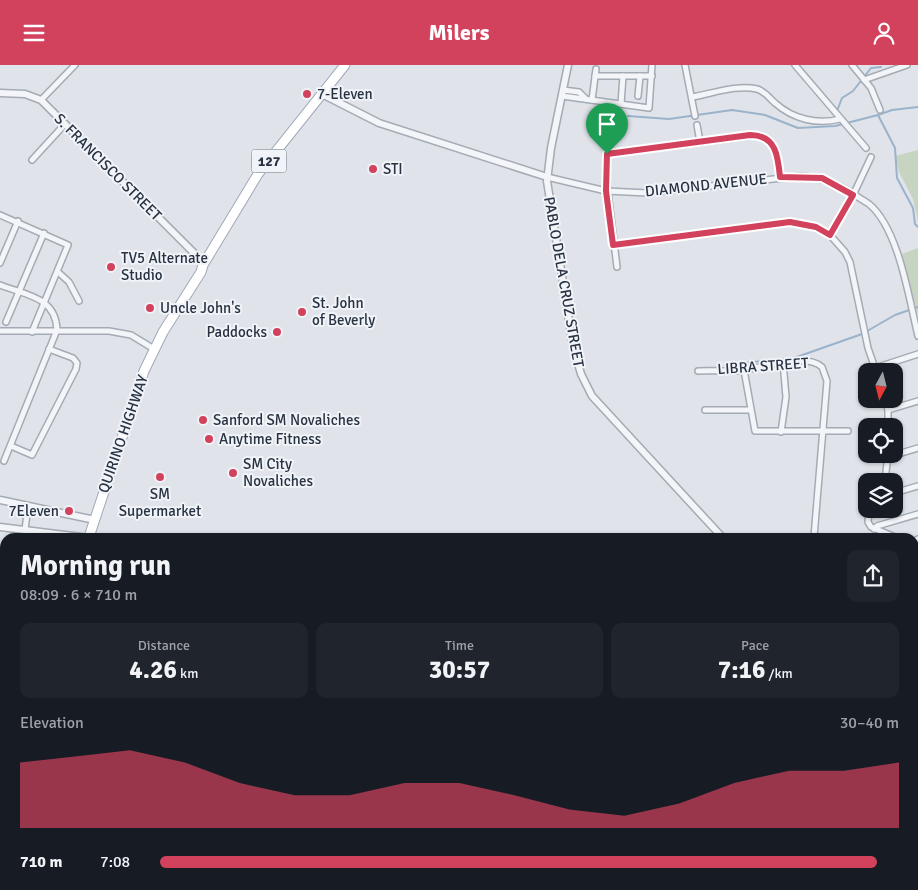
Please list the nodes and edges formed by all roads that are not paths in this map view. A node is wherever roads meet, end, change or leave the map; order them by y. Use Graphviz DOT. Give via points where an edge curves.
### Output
graph roads {
  1 [pos="75,65"];
  2 [pos="345,65"];
  3 [pos="568,65"];
  4 [pos="652,65"];
  5 [pos="685,65"];
  6 [pos="795,65"];
  7 [pos="852,65"];
  8 [pos="907,65"];
  9 [pos="623,76"];
  10 [pos="640,76"];
  11 [pos="652,76"];
  12 [pos="864,80"];
  13 [pos="0,93"];
  14 [pos="562,93"];
  15 [pos="322,94"];
  16 [pos="638,96"];
  17 [pos="692,97"];
  18 [pos="589,100"];
  19 [pos="41,101"];
  20 [pos="621,104"];
  21 [pos="880,110"];
  22 [pos="695,116"];
  23 [pos="840,119"];
  24 [pos="612,123"];
  25 [pos="65,125"];
  26 [pos="697,125"];
  27 [pos="700,142"];
  28 [pos="866,148"];
  29 [pos="607,154"];
  30 [pos="872,157"];
  31 [pos="32,160"];
  32 [pos="547,177"];
  33 [pos="780,177"];
  34 [pos="606,191"];
  35 [pos="853,195"];
  36 [pos="0,215"];
  37 [pos="18,221"];
  38 [pos="44,233"];
  39 [pos="830,235"];
  40 [pos="613,245"];
  41 [pos="0,263"];
  42 [pos="203,265"];
  43 [pos="617,267"];
  44 [pos="58,272"];
  45 [pos="0,285"];
  46 [pos="18,292"];
  47 [pos="79,301"];
  48 [pos="45,302"];
  49 [pos="6,322"];
  50 [pos="57,330"];
  51 [pos="0,331"];
  52 [pos="32,332"];
  53 [pos="918,335"];
  54 [pos="49,349"];
  55 [pos="154,349"];
  56 [pos="918,354"];
  57 [pos="782,362"];
  58 [pos="873,363"];
  59 [pos="892,363"];
  60 [pos="744,370"];
  61 [pos="698,371"];
  62 [pos="918,401"];
  63 [pos="705,410"];
  64 [pos="750,410"];
  65 [pos="888,410"];
  66 [pos="888,418"];
  67 [pos="822,431"];
  68 [pos="848,431"];
  69 [pos="781,432"];
  70 [pos="11,446"];
  71 [pos="918,448"];
  72 [pos="903,452"];
  73 [pos="4,461"];
  74 [pos="918,486"];
  75 [pos="903,490"];
  76 [pos="0,499"];
  77 [pos="28,506"];
  78 [pos="918,514"];
  79 [pos="868,518"];
  80 [pos="94,520"];
  81 [pos="0,527"];
  82 [pos="874,529"];
  83 [pos="25,531"];
  84 [pos="44,533"];
  85 [pos="90,533"];
  86 [pos="718,533"];
  87 [pos="814,533"];
  88 [pos="884,533"];
  1 -- 19 [label="street"];
  2 -- 15 [label="main road, QUIRINO HIGHWAY / 127"];
  3 -- 14 [label="street, PABLO DELA CRUZ STREET"];
  4 -- 11 [label="street"];
  5 -- 17 [label="street"];
  6 -- 23 [label="street"];
  7 -- 12 [label="street"];
  8 -- 12 [label="street"];
  9 -- 10 [label="street"];
  9 -- 18 [label="street" via="596,73"];
  9 -- 20 [label="street"];
  10 -- 11 [label="street"];
  10 -- 16 [label="street"];
  11 -- 20 [label="street" via="649,108"];
  12 -- 21 [label="street"];
  13 -- 19 [label="street, S. FRANCISCO STREET" via="31,95"];
  14 -- 18 [label="street" via="579,92"];
  14 -- 32 [label="street, PABLO DELA CRUZ STREET"];
  15 -- 32 [label="street, DIAMOND AVENUE" via="380,123"];
  15 -- 42 [label="main road, QUIRINO HIGHWAY / 127" via="249,187"];
  17 -- 22 [label="street"];
  17 -- 23 [label="street" via="755,89 768,95 784,110 806,120 830,122"];
  18 -- 20 [label="street"];
  19 -- 25 [label="street, S. FRANCISCO STREET"];
  23 -- 28 [label="street"];
  24 -- 29 [label="street"];
  25 -- 31 [label="street"];
  25 -- 42 [label="street, S. FRANCISCO STREET"];
  26 -- 27 [label="street"];
  27 -- 29 [label="street"];
  27 -- 33 [label="street" via="750,135 764,137 775,146"];
  29 -- 34 [label="street"];
  30 -- 35 [label="street"];
  32 -- 34 [label="street, DIAMOND AVENUE"];
  32 -- 86 [label="street, PABLO DELA CRUZ STREET" via="573,346 586,386 602,408"];
  33 -- 34 [label="street, DIAMOND AVENUE" via="688,190 648,193"];
  33 -- 35 [label="street, DIAMOND AVENUE" via="822,178"];
  34 -- 40 [label="street"];
  35 -- 39 [label="street"];
  35 -- 53 [label="street, DIAMOND AVENUE" via="876,212 893,241"];
  36 -- 37 [label="street"];
  37 -- 38 [label="street"];
  37 -- 41 [label="street"];
  38 -- 44 [label="street" via="68,245"];
  38 -- 46 [label="street"];
  39 -- 40 [label="street" via="816,227 790,222"];
  39 -- 58 [label="street" via="840,244 850,262"];
  40 -- 43 [label="street"];
  42 -- 55 [label="main road, QUIRINO HIGHWAY / 127" via="197,269 176,303"];
  44 -- 47 [label="street" via="69,282"];
  44 -- 48 [label="street"];
  45 -- 46 [label="street"];
  46 -- 48 [label="street"];
  46 -- 49 [label="street"];
  48 -- 50 [label="street" via="56,319"];
  48 -- 52 [label="street"];
  50 -- 52 [label="street"];
  50 -- 54 [label="street"];
  50 -- 55 [label="street" via="126,333"];
  51 -- 52 [label="street"];
  54 -- 70 [label="street"];
  54 -- 70 [label="street" via="73,358 77,363 76,369 32,455"];
  55 -- 80 [label="main road, QUIRINO HIGHWAY / 127"];
  56 -- 59 [label="street"];
  57 -- 60 [label="street, LIBRA STREET"];
  57 -- 67 [label="street, LIBRA STREET" via="811,361 822,367 827,381"];
  57 -- 69 [label="street" via="786,397"];
  60 -- 61 [label="street, LIBRA STREET"];
  60 -- 64 [label="street"];
  62 -- 65 [label="street"];
  63 -- 64 [label="street"];
  64 -- 69 [label="street" via="755,431"];
  65 -- 66 [label="street"];
  67 -- 68 [label="street"];
  67 -- 69 [label="street"];
  67 -- 87 [label="street, LIBRA STREET"];
  70 -- 73 [label="street"];
  71 -- 72 [label="street"];
  74 -- 75 [label="street"];
  76 -- 77 [label="street"];
  77 -- 80 [label="street"];
  77 -- 83 [label="street"];
  78 -- 82 [label="street"];
  79 -- 82 [label="street"];
  80 -- 85 [label="main road, QUIRINO HIGHWAY / 127"];
  81 -- 83 [label="street"];
  82 -- 88 [label="street"];
  83 -- 84 [label="street"];
}
